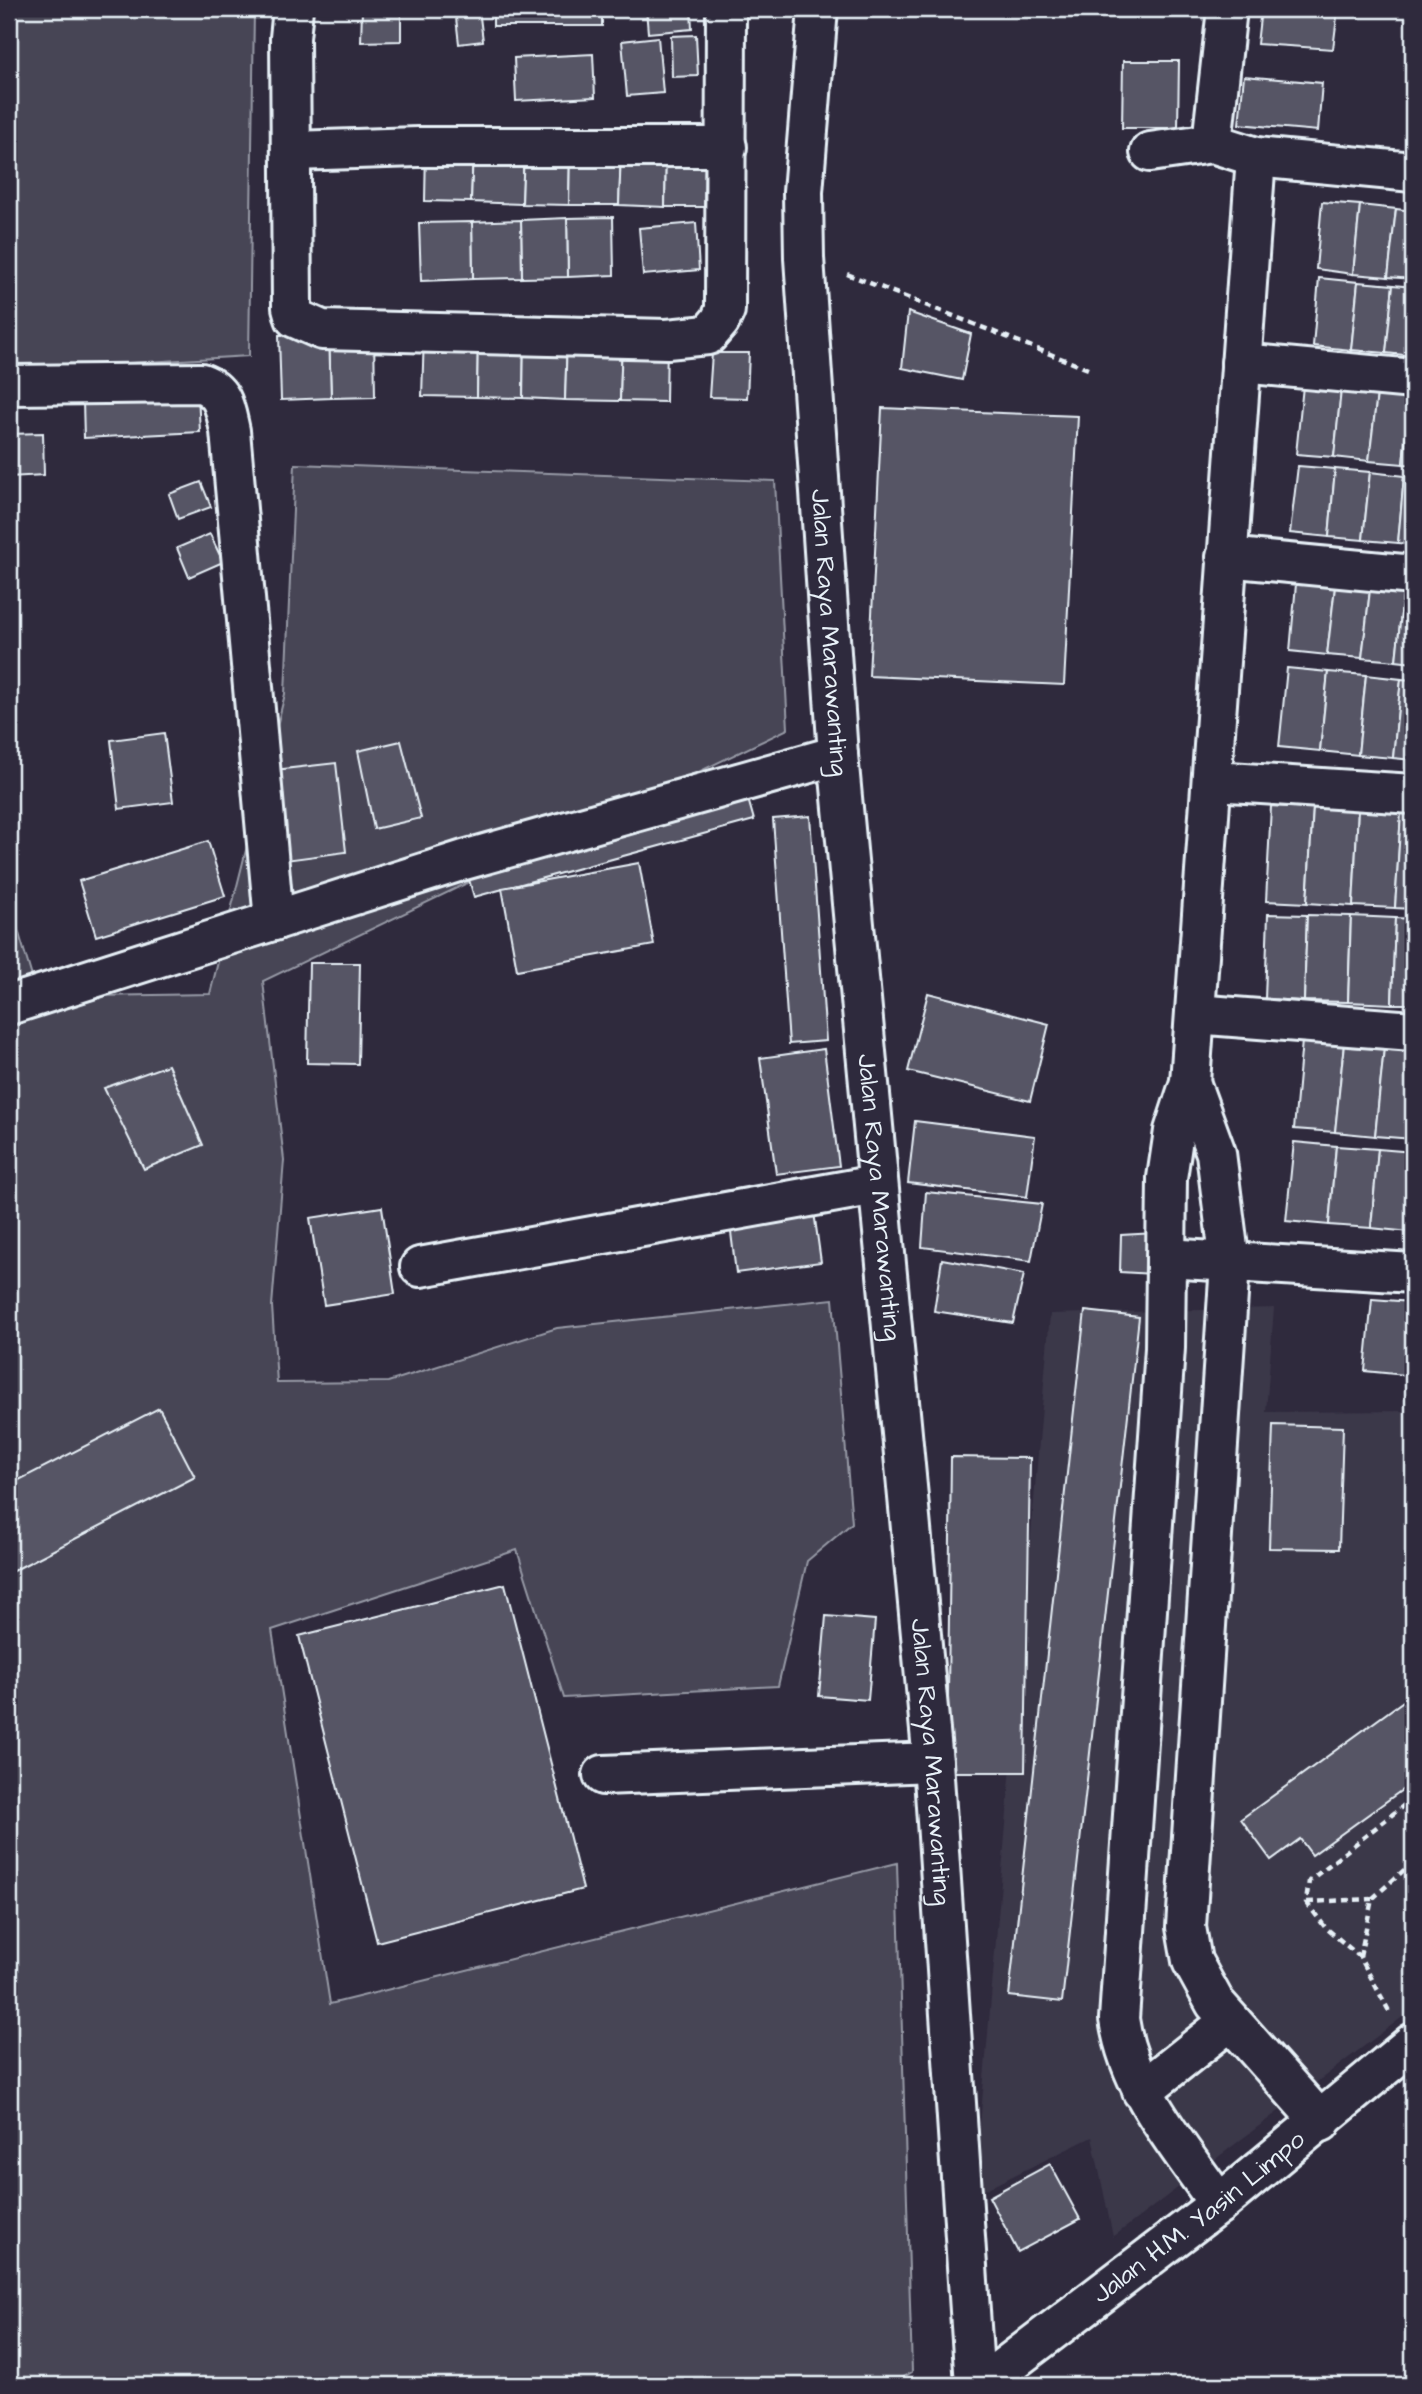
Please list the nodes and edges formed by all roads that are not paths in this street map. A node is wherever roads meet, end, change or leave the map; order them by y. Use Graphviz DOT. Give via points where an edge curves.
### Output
graph roads {
  1 [pos="293,9"];
  2 [pos="726,9"];
  3 [pos="818,9"];
  4 [pos="1227,9"];
  5 [pos="1212,143"];
  6 [pos="727,147"];
  7 [pos="292,151"];
  8 [pos="1150,152"];
  9 [pos="1256,158"];
  10 [pos="1413,172"];
  11 [pos="1241,363"];
  12 [pos="1413,379"];
  13 [pos="9,385"];
  14 [pos="1226,557"];
  15 [pos="1413,575"];
  16 [pos="838,755"];
  17 [pos="1214,780"];
  18 [pos="1413,793"];
  19 [pos="274,921"];
  20 [pos="9,1005"];
  21 [pos="1195,1014"];
  22 [pos="1413,1031"];
  23 [pos="1190,1082"];
  24 [pos="876,1185"];
  25 [pos="1166,1258"];
  26 [pos="1230,1264"];
  27 [pos="420,1267"];
  28 [pos="1413,1273"];
  29 [pos="1165,1348"];
  30 [pos="1224,1352"];
  31 [pos="933,1762"];
  32 [pos="603,1775"];
  33 [pos="1230,2021"];
  34 [pos="1411,2045"];
  35 [pos="1142,2091"];
  36 [pos="1321,2122"];
  37 [pos="1219,2204"];
  38 [pos="975,2385"];
  39 [pos="981,2385"];
  1 -- 7 [label="street"];
  2 -- 6 [label="street"];
  3 -- 16 [label="street, Jalan Raya Marawanting" via="804,179 804,258"];
  4 -- 5 [label="street"];
  5 -- 8 [label="street"];
  5 -- 9 [label="street"];
  6 -- 7 [label="street"];
  6 -- 7 [label="street" via="724,310 708,335 667,339 413,334 322,330 301,323 292,307"];
  9 -- 10 [label="street"];
  9 -- 11 [label="street"];
  11 -- 12 [label="street"];
  11 -- 14 [label="street"];
  13 -- 19 [label="street" via="201,383 215,388 222,397 230,431"];
  14 -- 15 [label="street"];
  14 -- 17 [label="street"];
  16 -- 19 [label="street" via="464,860"];
  16 -- 24 [label="street, Jalan Raya Marawanting"];
  17 -- 18 [label="street"];
  17 -- 21 [label="street"];
  19 -- 20 [label="street"];
  21 -- 22 [label="street"];
  21 -- 23 [label="street"];
  23 -- 25 [label="street" via="1170,1154"];
  23 -- 26 [label="street" via="1216,1153"];
  24 -- 27 [label="street"];
  24 -- 31 [label="street, Jalan Raya Marawanting"];
  25 -- 26 [label="street"];
  25 -- 29 [label="street"];
  26 -- 28 [label="street"];
  26 -- 30 [label="street"];
  29 -- 30 [label="street"];
  29 -- 35 [label="street" via="1119,2018 1122,2045"];
  30 -- 33 [label="street" via="1185,1927 1192,1961 1204,1987"];
  31 -- 32 [label="street"];
  31 -- 38 [label="street, Jalan Raya Marawanting"];
  33 -- 35 [label="street"];
  33 -- 36 [label="street"];
  34 -- 36 [label="street, Jalan H.M. Yasin Limpo"];
  35 -- 37 [label="street"];
  36 -- 37 [label="street, Jalan H.M. Yasin Limpo"];
  37 -- 39 [label="street, Jalan H.M. Yasin Limpo"];
}
